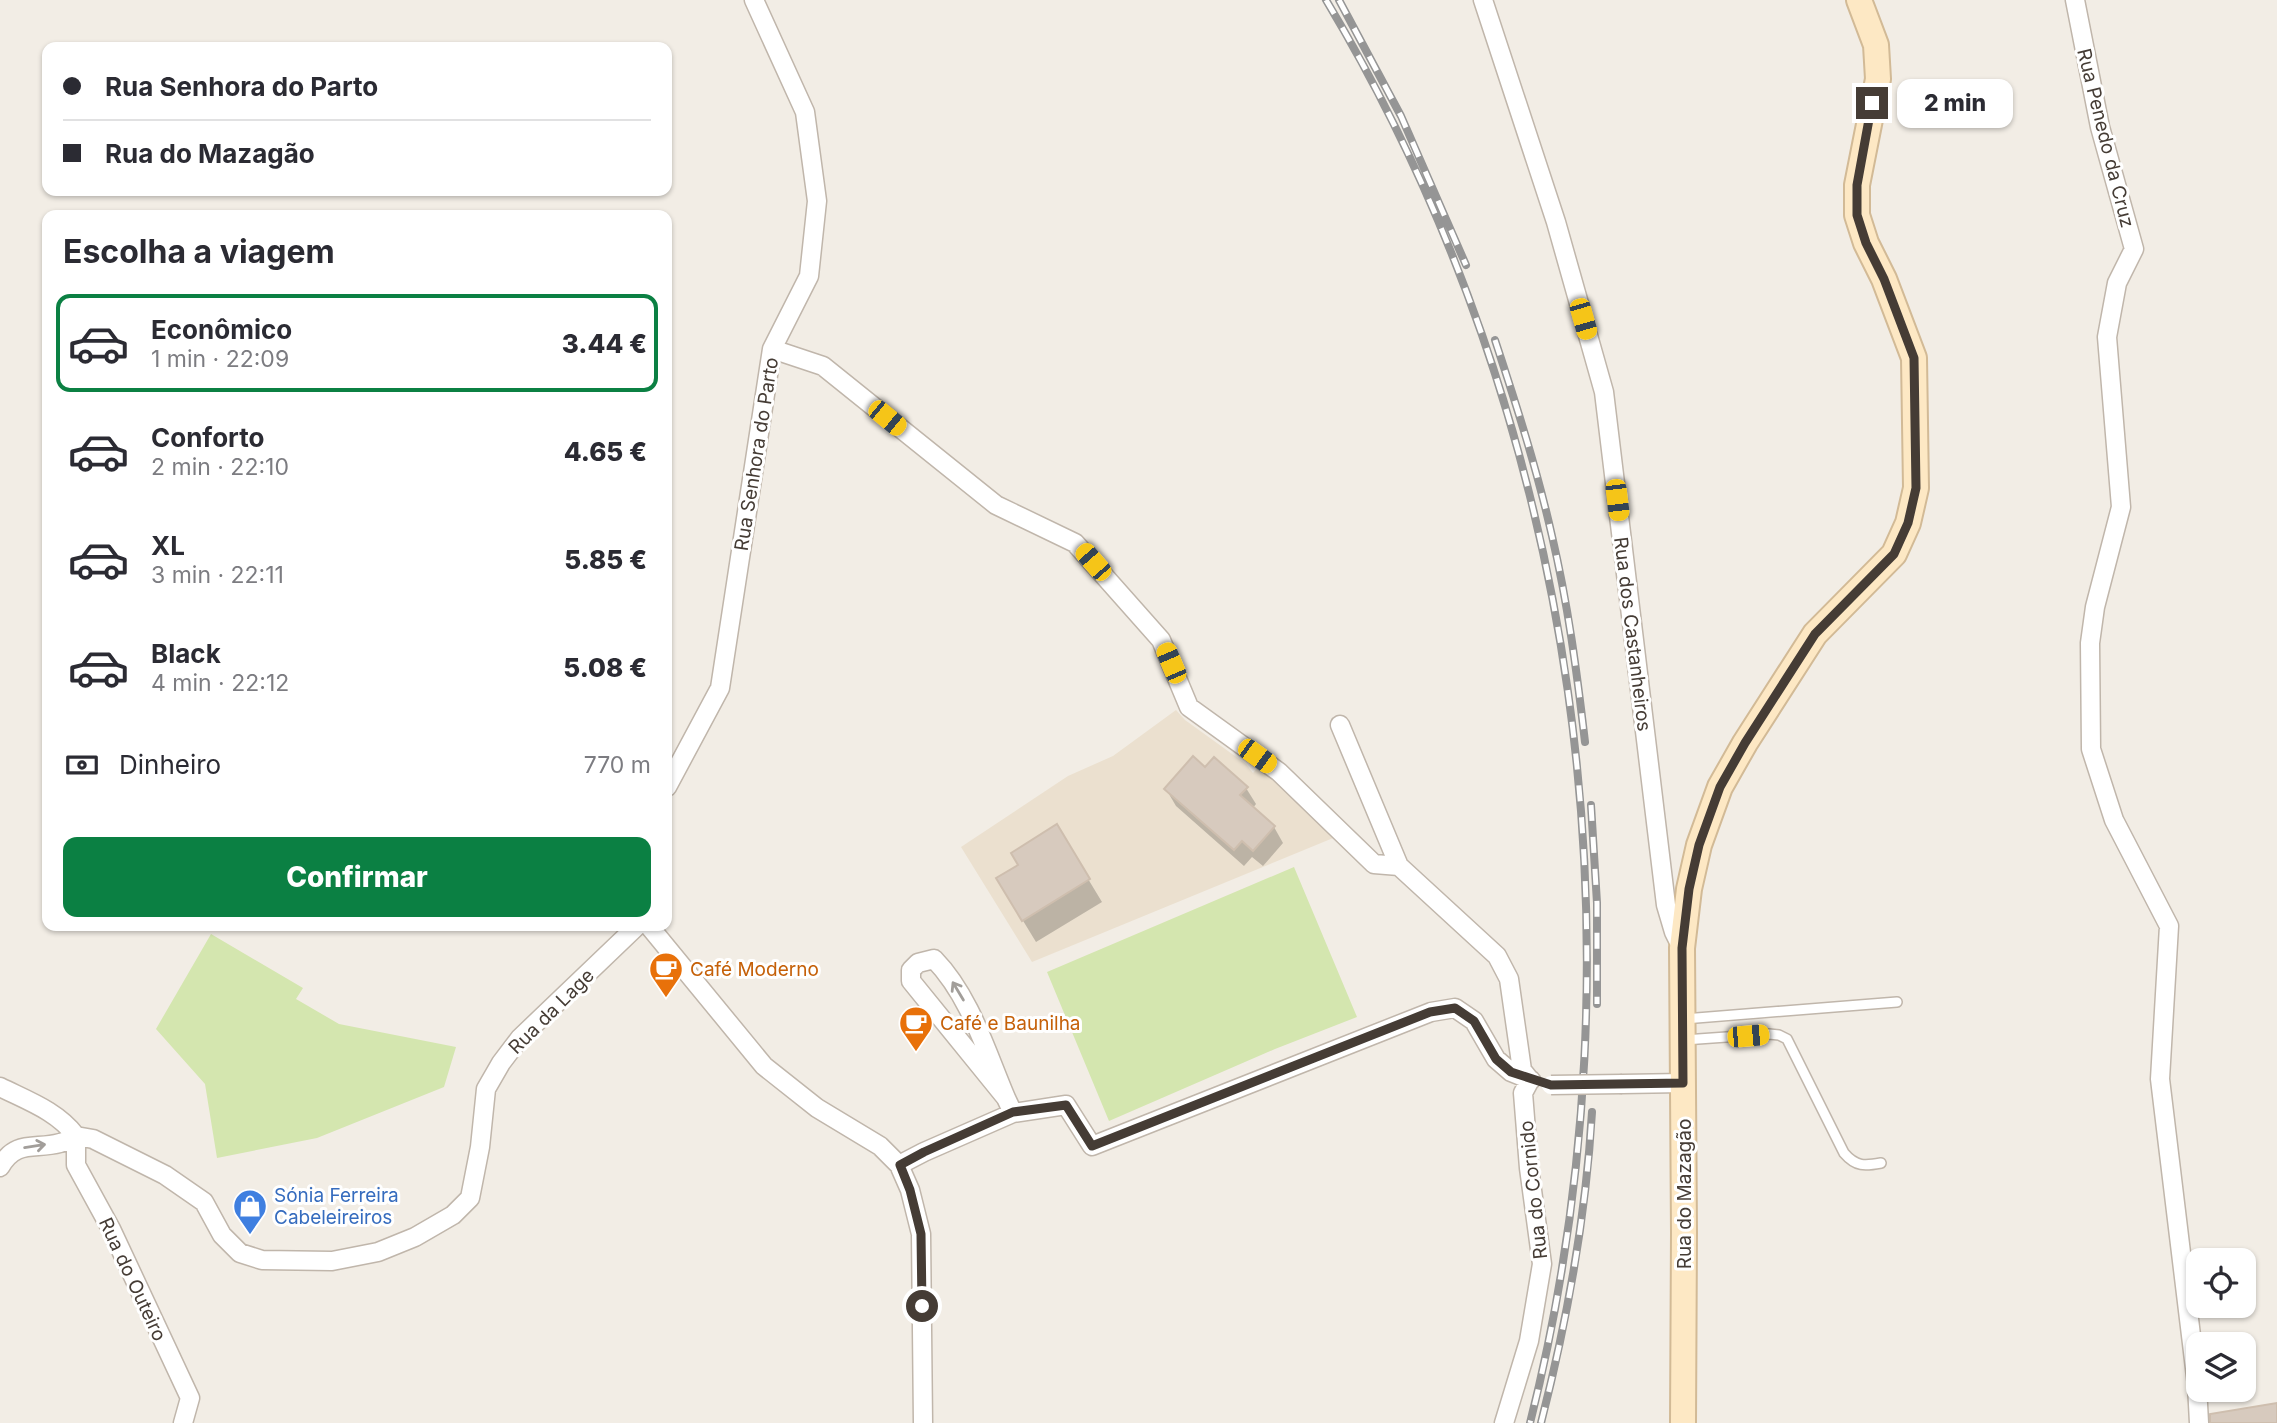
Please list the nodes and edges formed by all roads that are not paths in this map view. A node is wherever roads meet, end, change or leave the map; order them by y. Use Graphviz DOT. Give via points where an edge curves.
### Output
graph roads {
  1 [pos="754,0"];
  2 [pos="1482,0"];
  3 [pos="1859,0"];
  4 [pos="2075,0"];
  5 [pos="772,349"];
  6 [pos="1340,725"];
  7 [pos="672,779"];
  8 [pos="1399,866"];
  9 [pos="632,931"];
  10 [pos="653,931"];
  11 [pos="1682,948"];
  12 [pos="1897,1002"];
  13 [pos="1683,1030"];
  14 [pos="1530,1080"];
  15 [pos="1683,1083"];
  16 [pos="0,1087"];
  17 [pos="1009,1105"];
  18 [pos="76,1136"];
  19 [pos="1881,1163"];
  20 [pos="900,1165"];
  21 [pos="0,1167"];
  22 [pos="183,1423"];
  23 [pos="923,1423"];
  24 [pos="1504,1423"];
  25 [pos="1683,1423"];
  26 [pos="2199,1423"];
  1 -- 5 [label="street, Rua Senhora do Parto" via="805,112 817,201 809,276"];
  2 -- 11 [label="street, Rua dos Castanheiros" via="1556,222 1604,392 1667,905"];
  3 -- 11 [label="street, Rua do Mazagão" via="1876,45 1878,79 1857,185 1857,215 1914,358 1916,488 1894,554 1815,634 1720,787 1699,845"];
  4 -- 26 [label="street, Rua Penedo da Cruz" via="2100,127 2134,249 2117,283 2107,337 2121,507 2090,643 2091,749 2114,820 2169,926 2160,1079"];
  5 -- 7 [label="street, Rua Senhora do Parto" via="720,688"];
  5 -- 8 [label="street, Rua do Cornido" via="822,366 996,505 1076,543 1161,640 1189,707 1279,772 1374,864"];
  6 -- 8 [label="street"];
  8 -- 14 [label="street, Rua do Cornido" via="1497,956 1509,979 1522,1070"];
  9 -- 18 [label="street, Rua da Lage" via="520,1038 501,1063 486,1089 470,1198 453,1215 378,1252 332,1261 262,1260 240,1253 222,1235 204,1202 165,1175 93,1139"];
  10 -- 20 [label="street" via="764,1066 817,1108 880,1146"];
  11 -- 13 [label="street, Rua do Mazagão"];
  12 -- 13 [label="lane"];
  13 -- 15 [label="street, Rua do Mazagão"];
  13 -- 19 [label="lane" via="1779,1035 1791,1045 1844,1153 1858,1165"];
  14 -- 15 [label="street, bridge" via="1551,1085"];
  14 -- 17 [label="street" via="1496,1059 1474,1021 1455,1008 1430,1012 1092,1146 1066,1105"];
  14 -- 24 [label="street, Rua do Cornido" via="1523,1093 1542,1264 1529,1341"];
  15 -- 25 [label="street, Rua do Mazagão"];
  16 -- 18 [label="street" via="50,1111"];
  17 -- 17 [label="street, one-way" via="962,996 934,959 918,963 911,970 911,981"];
  17 -- 20 [label="street"];
  21 -- 18 [label="street, one-way" via="6,1157 30,1145 61,1143"];
  18 -- 22 [label="street, Rua do Outeiro" via="76,1165 190,1398"];
  20 -- 23 [label="street" via="921,1234"];
}
